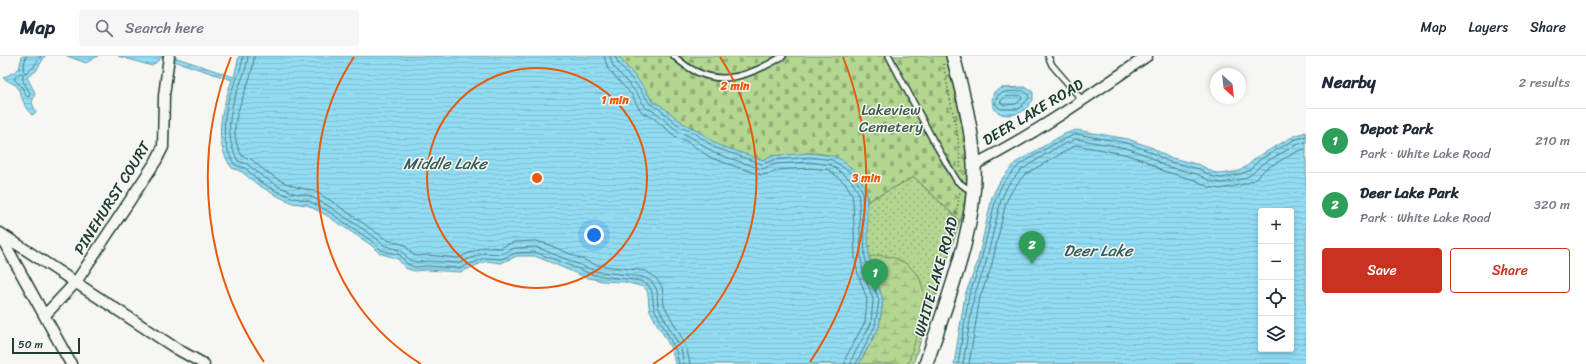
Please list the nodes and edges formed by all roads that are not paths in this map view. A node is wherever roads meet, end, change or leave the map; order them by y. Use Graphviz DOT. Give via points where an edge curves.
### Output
graph roads {
  1 [pos="674,56"];
  2 [pos="782,56"];
  3 [pos="888,56"];
  4 [pos="1048,56"];
  5 [pos="1147,56"];
  6 [pos="948,59"];
  7 [pos="169,60"];
  8 [pos="1082,100"];
  9 [pos="974,165"];
  10 [pos="973,192"];
  11 [pos="0,234"];
  12 [pos="76,282"];
  13 [pos="45,315"];
  14 [pos="71,364"];
  15 [pos="204,364"];
  16 [pos="926,364"];
  1 -- 2 [label="lane" via="685,66 706,77 734,78 761,70"];
  3 -- 10 [label="lane" via="957,180"];
  4 -- 8 [label="lane" via="1052,65"];
  5 -- 8 [label="street, DEER LAKE ROAD"];
  6 -- 9 [label="street, WHITE LAKE ROAD" via="966,109"];
  7 -- 12 [label="street, PINEHURST COURT" via="164,96 163,147"];
  8 -- 9 [label="street, DEER LAKE ROAD"];
  9 -- 10 [label="street, WHITE LAKE ROAD"];
  10 -- 16 [label="street, WHITE LAKE ROAD" via="962,252"];
  11 -- 12 [label="street"];
  11 -- 13 [label="street"];
  12 -- 13 [label="street, PINEHURST COURT"];
  12 -- 15 [label="street"];
  13 -- 14 [label="street"];
}
